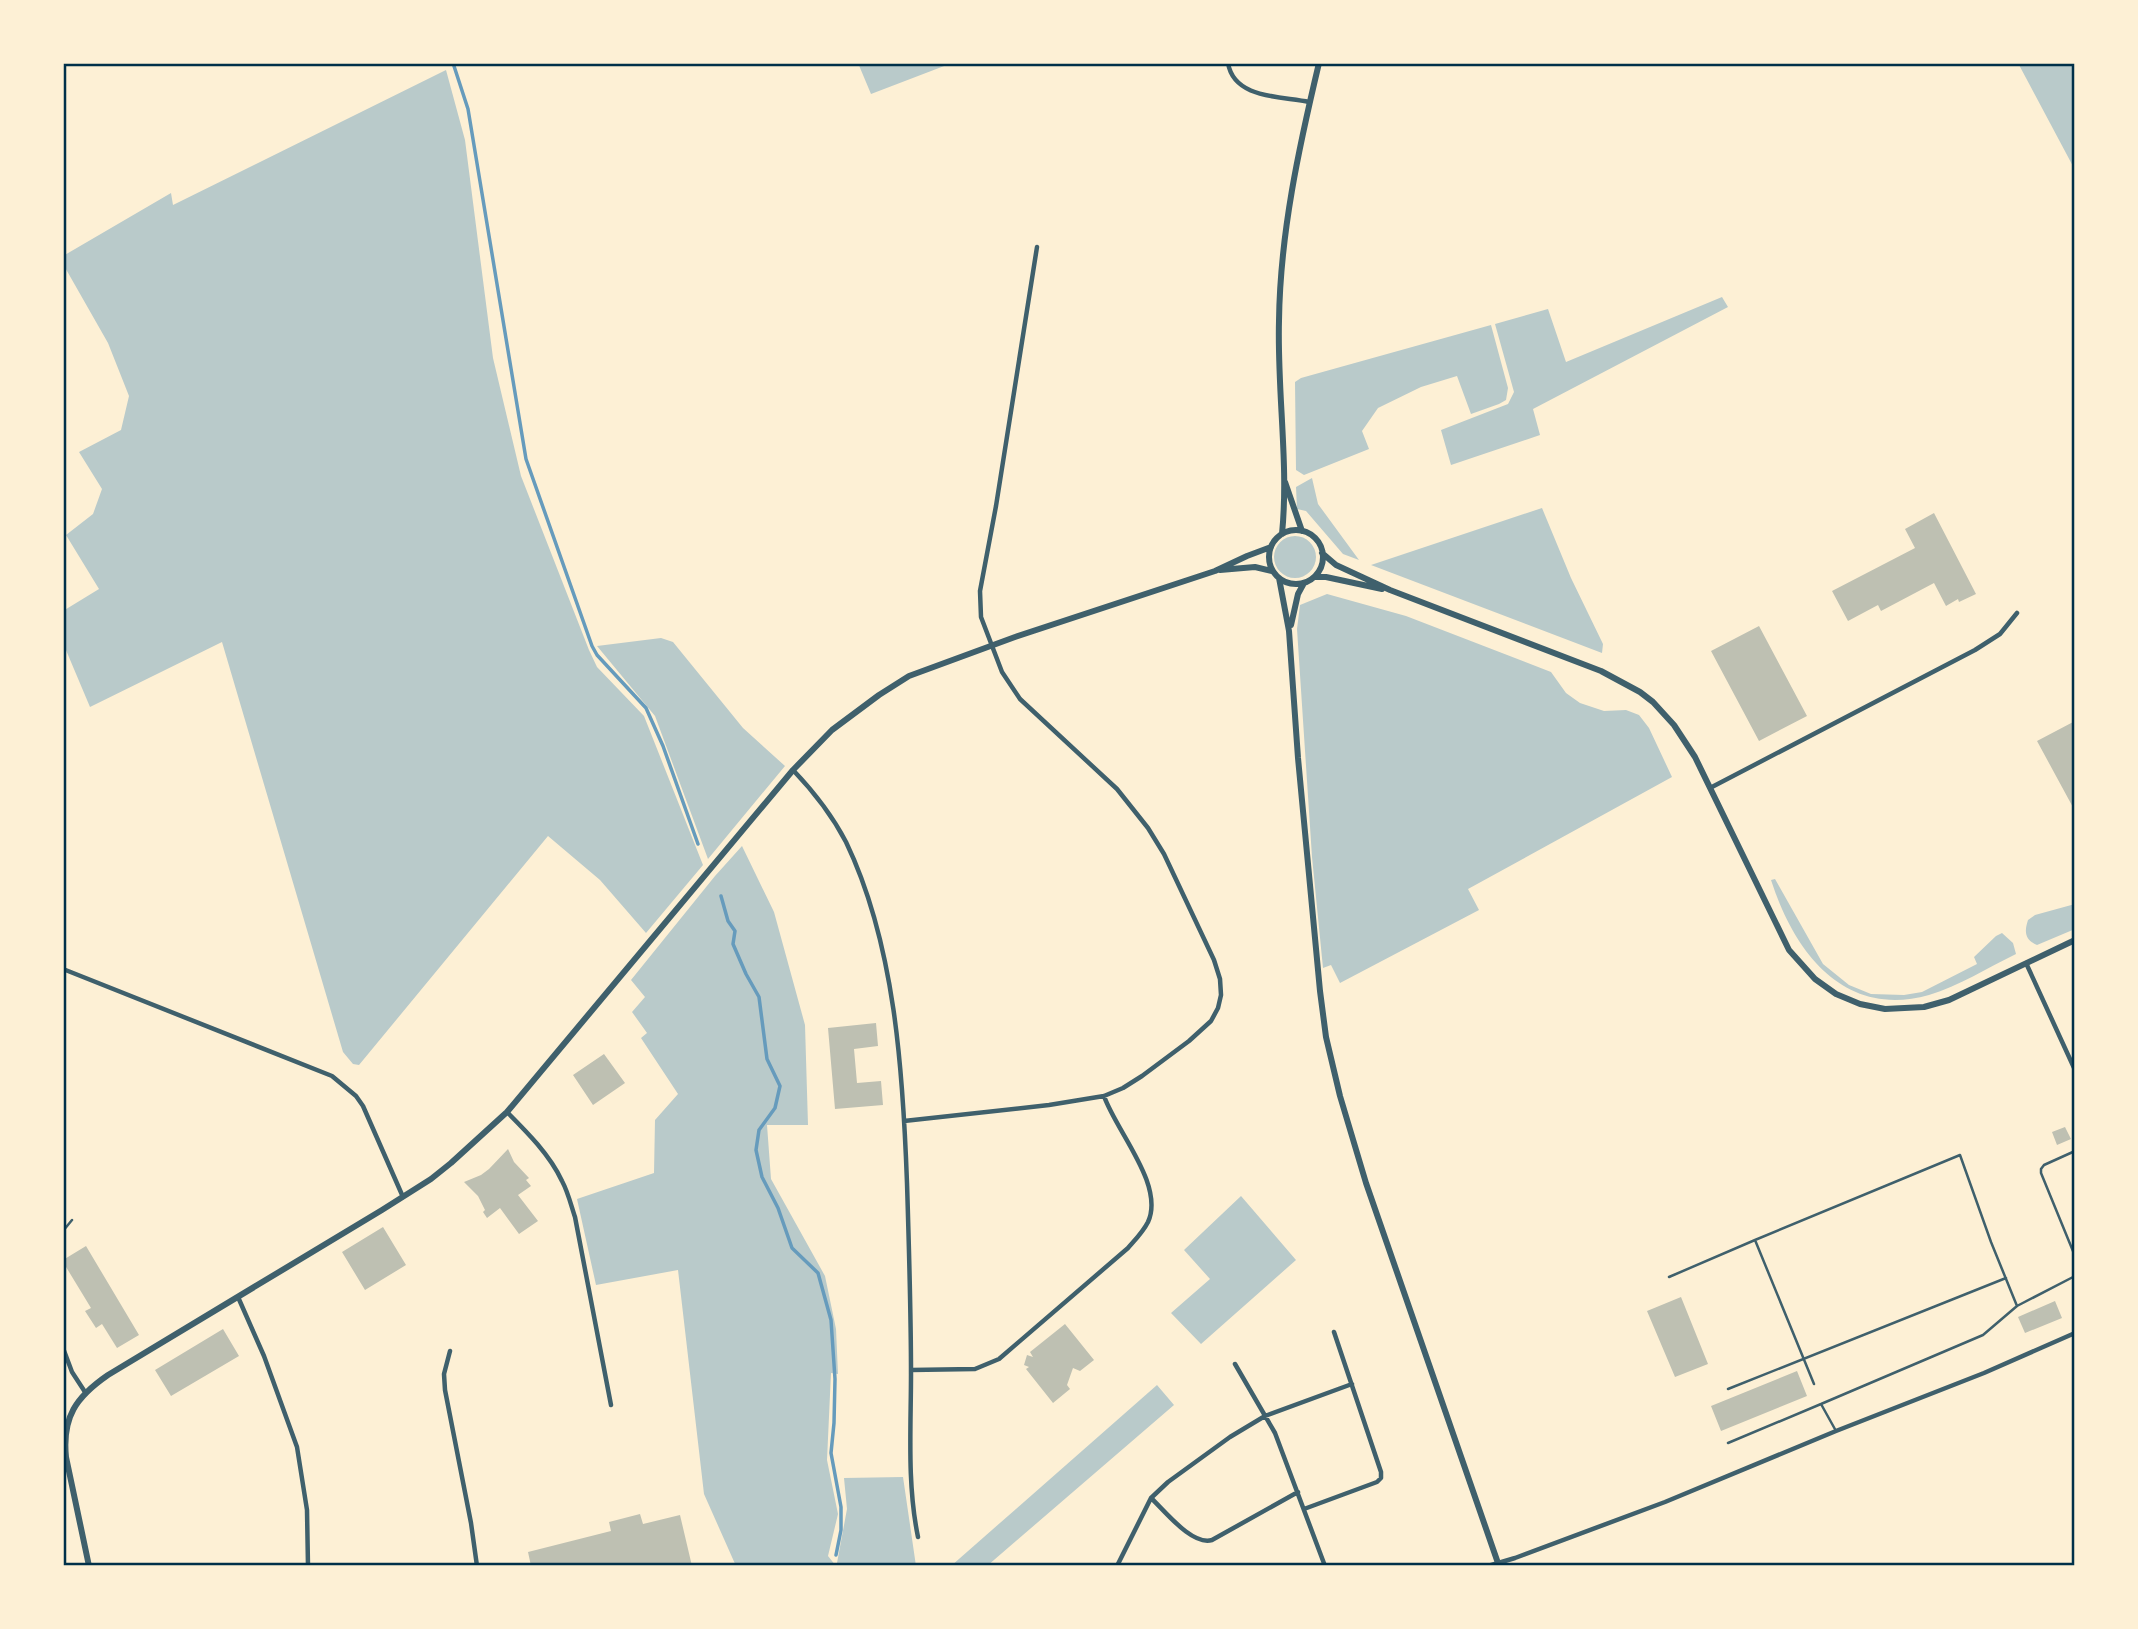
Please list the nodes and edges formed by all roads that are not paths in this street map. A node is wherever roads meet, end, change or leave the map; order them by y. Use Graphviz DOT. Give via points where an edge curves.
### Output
graph roads {
  1 [pos="1228,63"];
  2 [pos="1318,63"];
  3 [pos="1309,103"];
  4 [pos="1037,247"];
  5 [pos="1283,477"];
  6 [pos="1302,531"];
  7 [pos="1282,534"];
  8 [pos="1271,547"];
  9 [pos="1322,553"];
  10 [pos="1215,571"];
  11 [pos="1273,571"];
  12 [pos="1314,577"];
  13 [pos="1279,578"];
  14 [pos="1305,583"];
  15 [pos="1390,590"];
  16 [pos="2017,613"];
  17 [pos="1289,631"];
  18 [pos="992,646"];
  19 [pos="793,770"];
  20 [pos="1710,788"];
  21 [pos="2075,940"];
  22 [pos="2026,962"];
  23 [pos="63,968"];
  24 [pos="2075,1070"];
  25 [pos="1104,1096"];
  26 [pos="508,1112"];
  27 [pos="904,1121"];
  28 [pos="2075,1152"];
  29 [pos="403,1197"];
  30 [pos="72,1220"];
  31 [pos="63,1231"];
  32 [pos="1755,1240"];
  33 [pos="2075,1256"];
  34 [pos="2075,1276"];
  35 [pos="1669,1277"];
  36 [pos="2006,1278"];
  37 [pos="237,1297"];
  38 [pos="2017,1306"];
  39 [pos="1334,1332"];
  40 [pos="2075,1333"];
  41 [pos="63,1348"];
  42 [pos="450,1351"];
  43 [pos="1803,1359"];
  44 [pos="1235,1364"];
  45 [pos="911,1370"];
  46 [pos="1352,1384"];
  47 [pos="1814,1384"];
  48 [pos="1728,1389"];
  49 [pos="85,1392"];
  50 [pos="1821,1404"];
  51 [pos="611,1405"];
  52 [pos="1265,1416"];
  53 [pos="1836,1431"];
  54 [pos="1728,1443"];
  55 [pos="1298,1492"];
  56 [pos="1151,1498"];
  57 [pos="1304,1509"];
  58 [pos="918,1537"];
  59 [pos="1498,1565"];
  60 [pos="89,1566"];
  61 [pos="308,1566"];
  62 [pos="477,1566"];
  63 [pos="1117,1566"];
  64 [pos="1325,1566"];
  65 [pos="1488,1566"];
  1 -- 3 [label="street" via="1237,83 1250,91"];
  2 -- 3 [label="street"];
  3 -- 5 [label="street" via="1280,285"];
  4 -- 18 [label="street" via="980,591 981,617"];
  5 -- 6 [label="street"];
  5 -- 7 [label="street"];
  6 -- 7 [label="street"];
  6 -- 9 [label="street" via="1315,538"];
  7 -- 8 [label="street"];
  8 -- 10 [label="street"];
  8 -- 11 [label="street"];
  9 -- 12 [label="street"];
  9 -- 15 [label="street" via="1333,564"];
  10 -- 11 [label="street" via="1259,567"];
  10 -- 18 [label="street"];
  11 -- 13 [label="street"];
  12 -- 14 [label="street"];
  12 -- 15 [label="street"];
  13 -- 14 [label="street"];
  13 -- 17 [label="street"];
  14 -- 17 [label="street"];
  15 -- 20 [label="street" via="1628,684 1674,725"];
  16 -- 20 [label="street" via="2000,634 1975,650"];
  17 -- 59 [label="street" via="1329,1049 1366,1183"];
  18 -- 19 [label="street" via="899,682 832,730"];
  18 -- 25 [label="street" via="1020,699 1116,789 1148,828 1220,979 1221,995 1211,1021 1142,1076"];
  19 -- 26 [label="street"];
  19 -- 27 [label="street" via="834,820 867,897 894,1013"];
  20 -- 22 [label="street" via="1789,950 1836,994 1885,1009 1924,1007 1949,1000"];
  21 -- 22 [label="street"];
  22 -- 24 [label="street"];
  23 -- 29 [label="street" via="332,1076 363,1106"];
  25 -- 27 [label="street"];
  25 -- 45 [label="street" via="1150,1189 1151,1211 1139,1236 999,1359 975,1368"];
  26 -- 29 [label="street" via="451,1163"];
  26 -- 51 [label="street" via="550,1161 568,1196"];
  27 -- 45 [label="street"];
  28 -- 33 [label="lane" via="2044,1166 2040,1173"];
  29 -- 37 [label="street"];
  30 -- 31 [label="lane"];
  32 -- 35 [label="lane"];
  32 -- 36 [label="lane" via="1961,1155"];
  32 -- 43 [label="lane"];
  34 -- 38 [label="lane"];
  36 -- 38 [label="lane"];
  36 -- 43 [label="lane"];
  37 -- 49 [label="street"];
  37 -- 61 [label="street" via="297,1447 307,1510"];
  38 -- 50 [label="lane" via="1983,1335"];
  39 -- 46 [label="street"];
  40 -- 53 [label="street"];
  41 -- 49 [label="street"];
  42 -- 62 [label="street" via="445,1390"];
  43 -- 47 [label="lane"];
  43 -- 48 [label="lane"];
  44 -- 52 [label="street"];
  45 -- 58 [label="street" via="911,1500"];
  46 -- 52 [label="street"];
  46 -- 57 [label="street" via="1381,1478"];
  49 -- 60 [label="street" via="70,1414 64,1442"];
  50 -- 53 [label="lane"];
  50 -- 54 [label="lane"];
  52 -- 55 [label="street"];
  52 -- 56 [label="street"];
  53 -- 59 [label="street"];
  55 -- 56 [label="street" via="1206,1542 1190,1535"];
  55 -- 57 [label="street"];
  56 -- 63 [label="street"];
  57 -- 64 [label="street"];
  59 -- 65 [label="street"];
}
